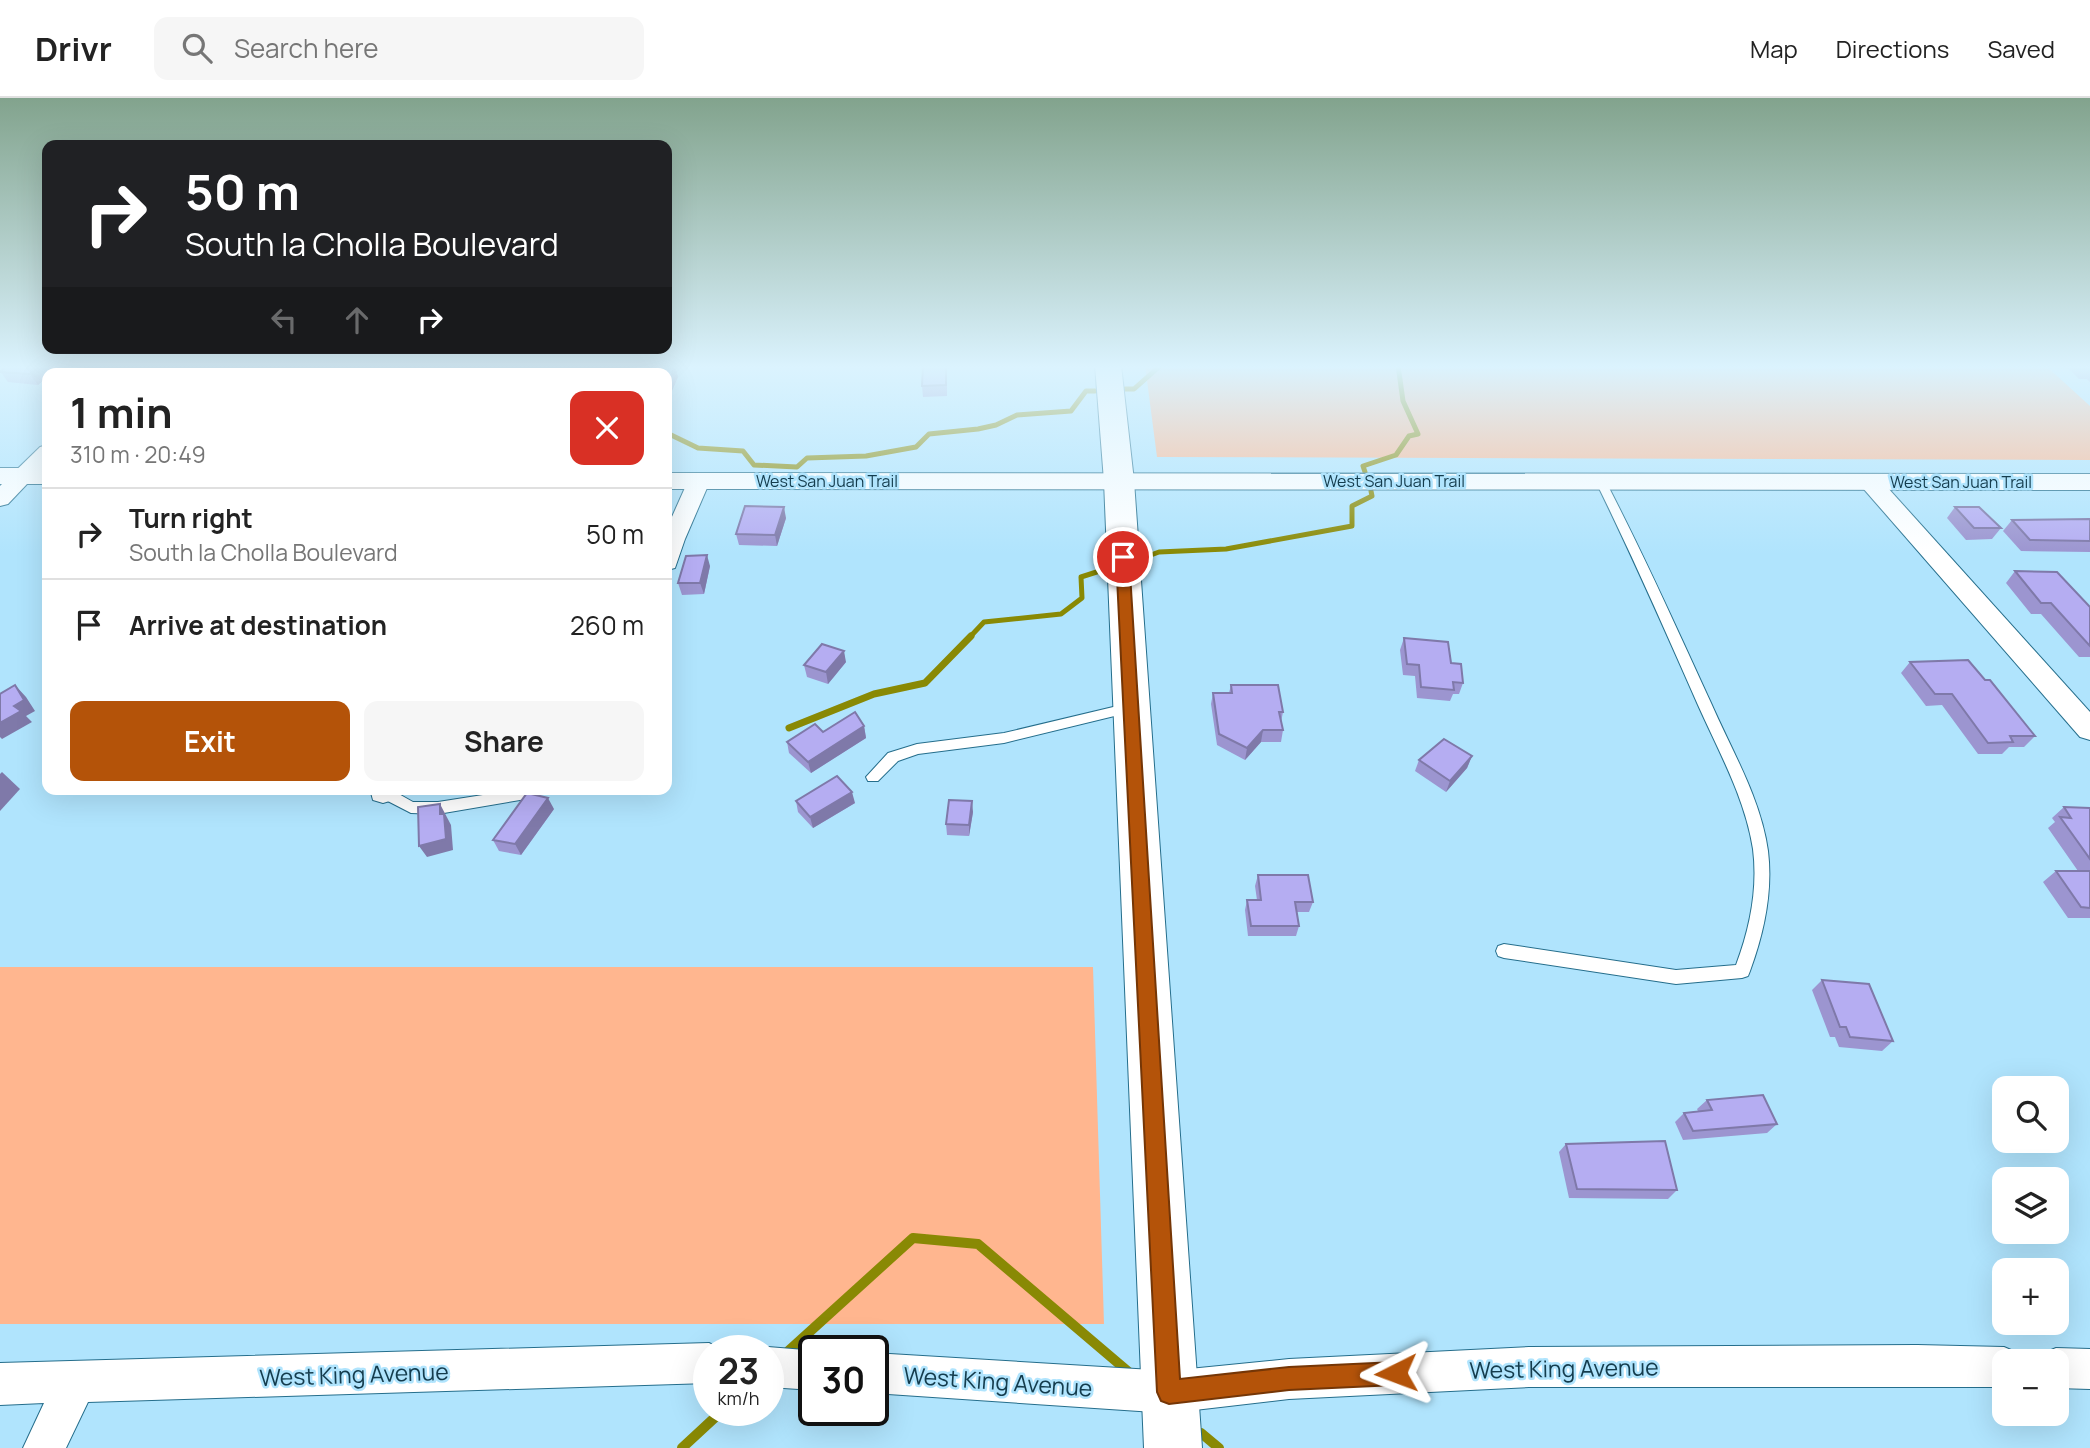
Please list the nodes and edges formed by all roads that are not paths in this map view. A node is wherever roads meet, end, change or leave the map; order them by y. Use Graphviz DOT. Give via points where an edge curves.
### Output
graph roads {
  1 [pos="1114,428"];
  2 [pos="42,457"];
  3 [pos="24,476"];
  4 [pos="672,481"];
  5 [pos="699,481"];
  6 [pos="1119,481"];
  7 [pos="1601,482"];
  8 [pos="1870,482"];
  9 [pos="2090,482"];
  10 [pos="0,499"];
  11 [pos="672,543"];
  12 [pos="1131,708"];
  13 [pos="2090,730"];
  14 [pos="873,777"];
  15 [pos="391,795"];
  16 [pos="519,795"];
  17 [pos="1504,951"];
  18 [pos="693,1364"];
  19 [pos="1992,1367"];
  20 [pos="2069,1368"];
  21 [pos="2090,1369"];
  22 [pos="889,1374"];
  23 [pos="0,1384"];
  24 [pos="75,1384"];
  25 [pos="1169,1392"];
  26 [pos="44,1448"];
  27 [pos="1173,1448"];
  1 -- 6 [label="main road"];
  2 -- 3 [label="street"];
  3 -- 10 [label="street"];
  4 -- 5 [label="street, West San Juan Trail"];
  5 -- 6 [label="street, West San Juan Trail"];
  5 -- 11 [label="street"];
  6 -- 7 [label="street, West San Juan Trail"];
  6 -- 12 [label="main road"];
  7 -- 8 [label="street, West San Juan Trail"];
  7 -- 17 [label="lane" via="1750,801 1762,871 1756,934 1742,971 1676,977"];
  8 -- 9 [label="street, West San Juan Trail"];
  8 -- 13 [label="street"];
  12 -- 14 [label="lane" via="1004,738 917,749 893,757"];
  12 -- 25 [label="main road"];
  15 -- 16 [label="lane" via="411,807 438,808"];
  18 -- 24 [label="street, West King Avenue"];
  19 -- 25 [label="street, West King Avenue" via="1529,1367 1289,1379"];
  20 -- 21 [label="street"];
  22 -- 25 [label="street, West King Avenue"];
  23 -- 24 [label="street, West King Avenue"];
  24 -- 26 [label="street"];
  25 -- 27 [label="main road"];
}
